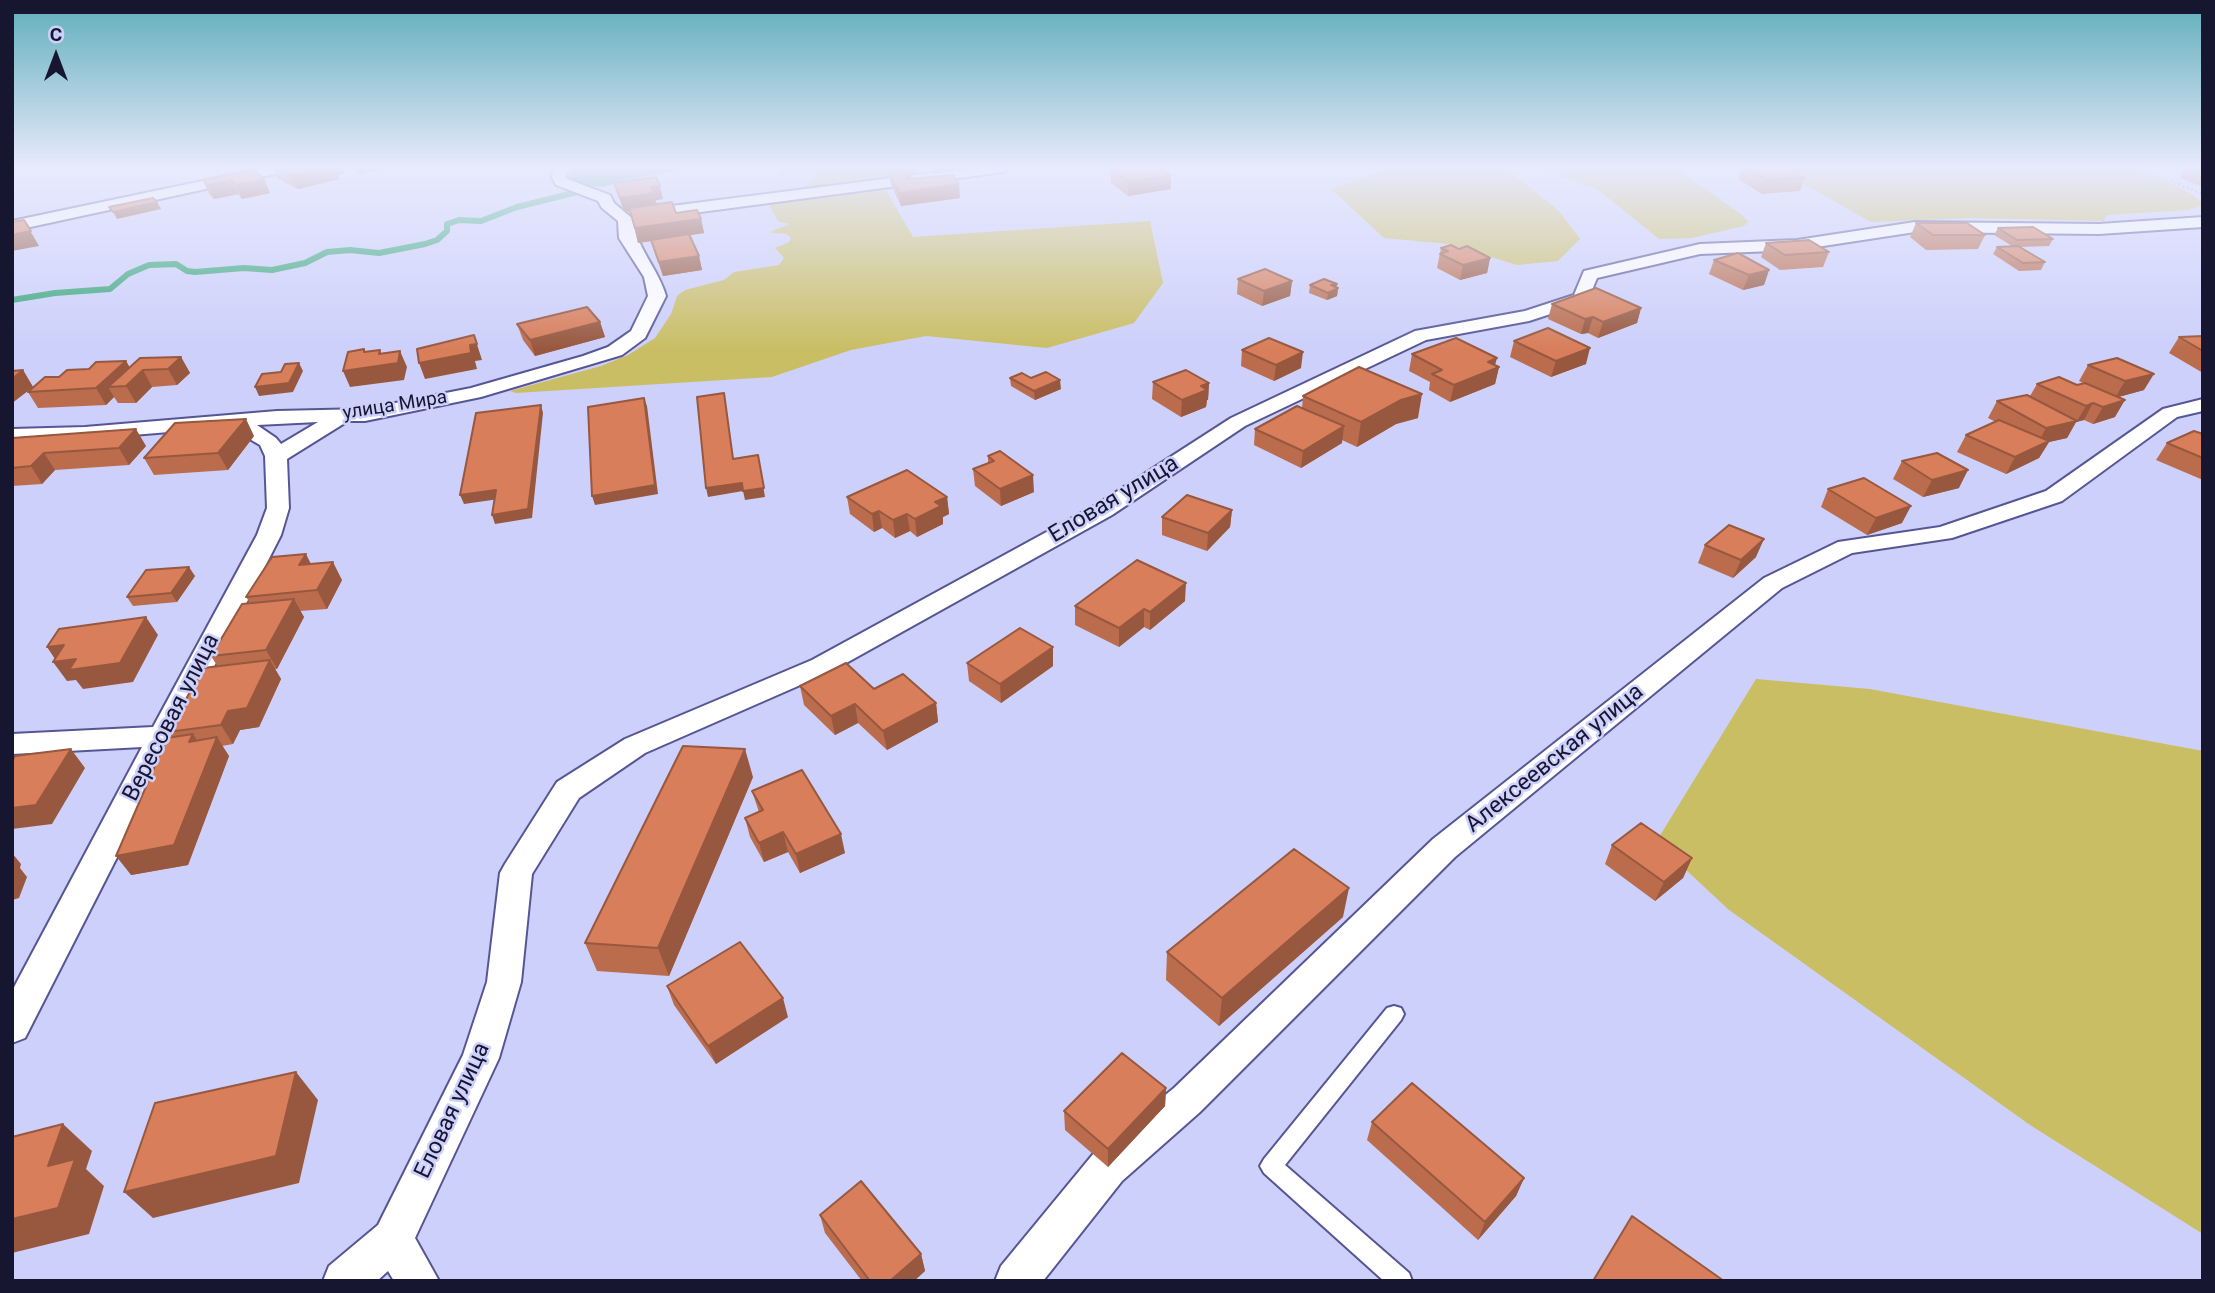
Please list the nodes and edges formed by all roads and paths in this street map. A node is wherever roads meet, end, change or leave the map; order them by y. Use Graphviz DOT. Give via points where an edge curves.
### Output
graph roads {
  1 [pos="626,228"];
  2 [pos="1913,228"];
  3 [pos="1978,228"];
  4 [pos="2109,228"];
  5 [pos="2203,405"];
  6 [pos="343,416"];
  7 [pos="230,420"];
  8 [pos="12,435"];
  9 [pos="276,456"];
  10 [pos="163,736"];
  11 [pos="12,744"];
  12 [pos="1394,1014"];
  13 [pos="12,1027"];
  14 [pos="393,1240"];
  15 [pos="344,1281"];
  16 [pos="418,1281"];
  17 [pos="1016,1281"];
  18 [pos="1401,1281"];
  1 -- 6 [label="street, улица Мира" via="657,296 646,324 629,343 590,360 474,393"];
  2 -- 14 [label="street, Еловая улица" via="1797,245 1700,248 1590,275 1581,298 1529,316 1421,335 1238,422 1104,510 821,666 635,746 568,790 516,873 504,982 481,1058"];
  3 -- 4 [label="street, Еловая улица"];
  5 -- 17 [label="street, Алексеевская улица" via="2170,413 2054,496 1944,533 1846,547 1773,583 1444,848 1187,1100 1108,1167"];
  6 -- 7 [label="street, улица Мира"];
  6 -- 9 [label="street"];
  7 -- 8 [label="street, улица Мира"];
  7 -- 9 [label="street" via="269,442"];
  9 -- 10 [label="street, Вересовая улица" via="278,508 269,535"];
  10 -- 11 [label="street"];
  10 -- 13 [label="street, Вересовая улица"];
  12 -- 18 [label="lane" via="1271,1166"];
  14 -- 15 [label="street"];
  14 -- 16 [label="street"];
}
